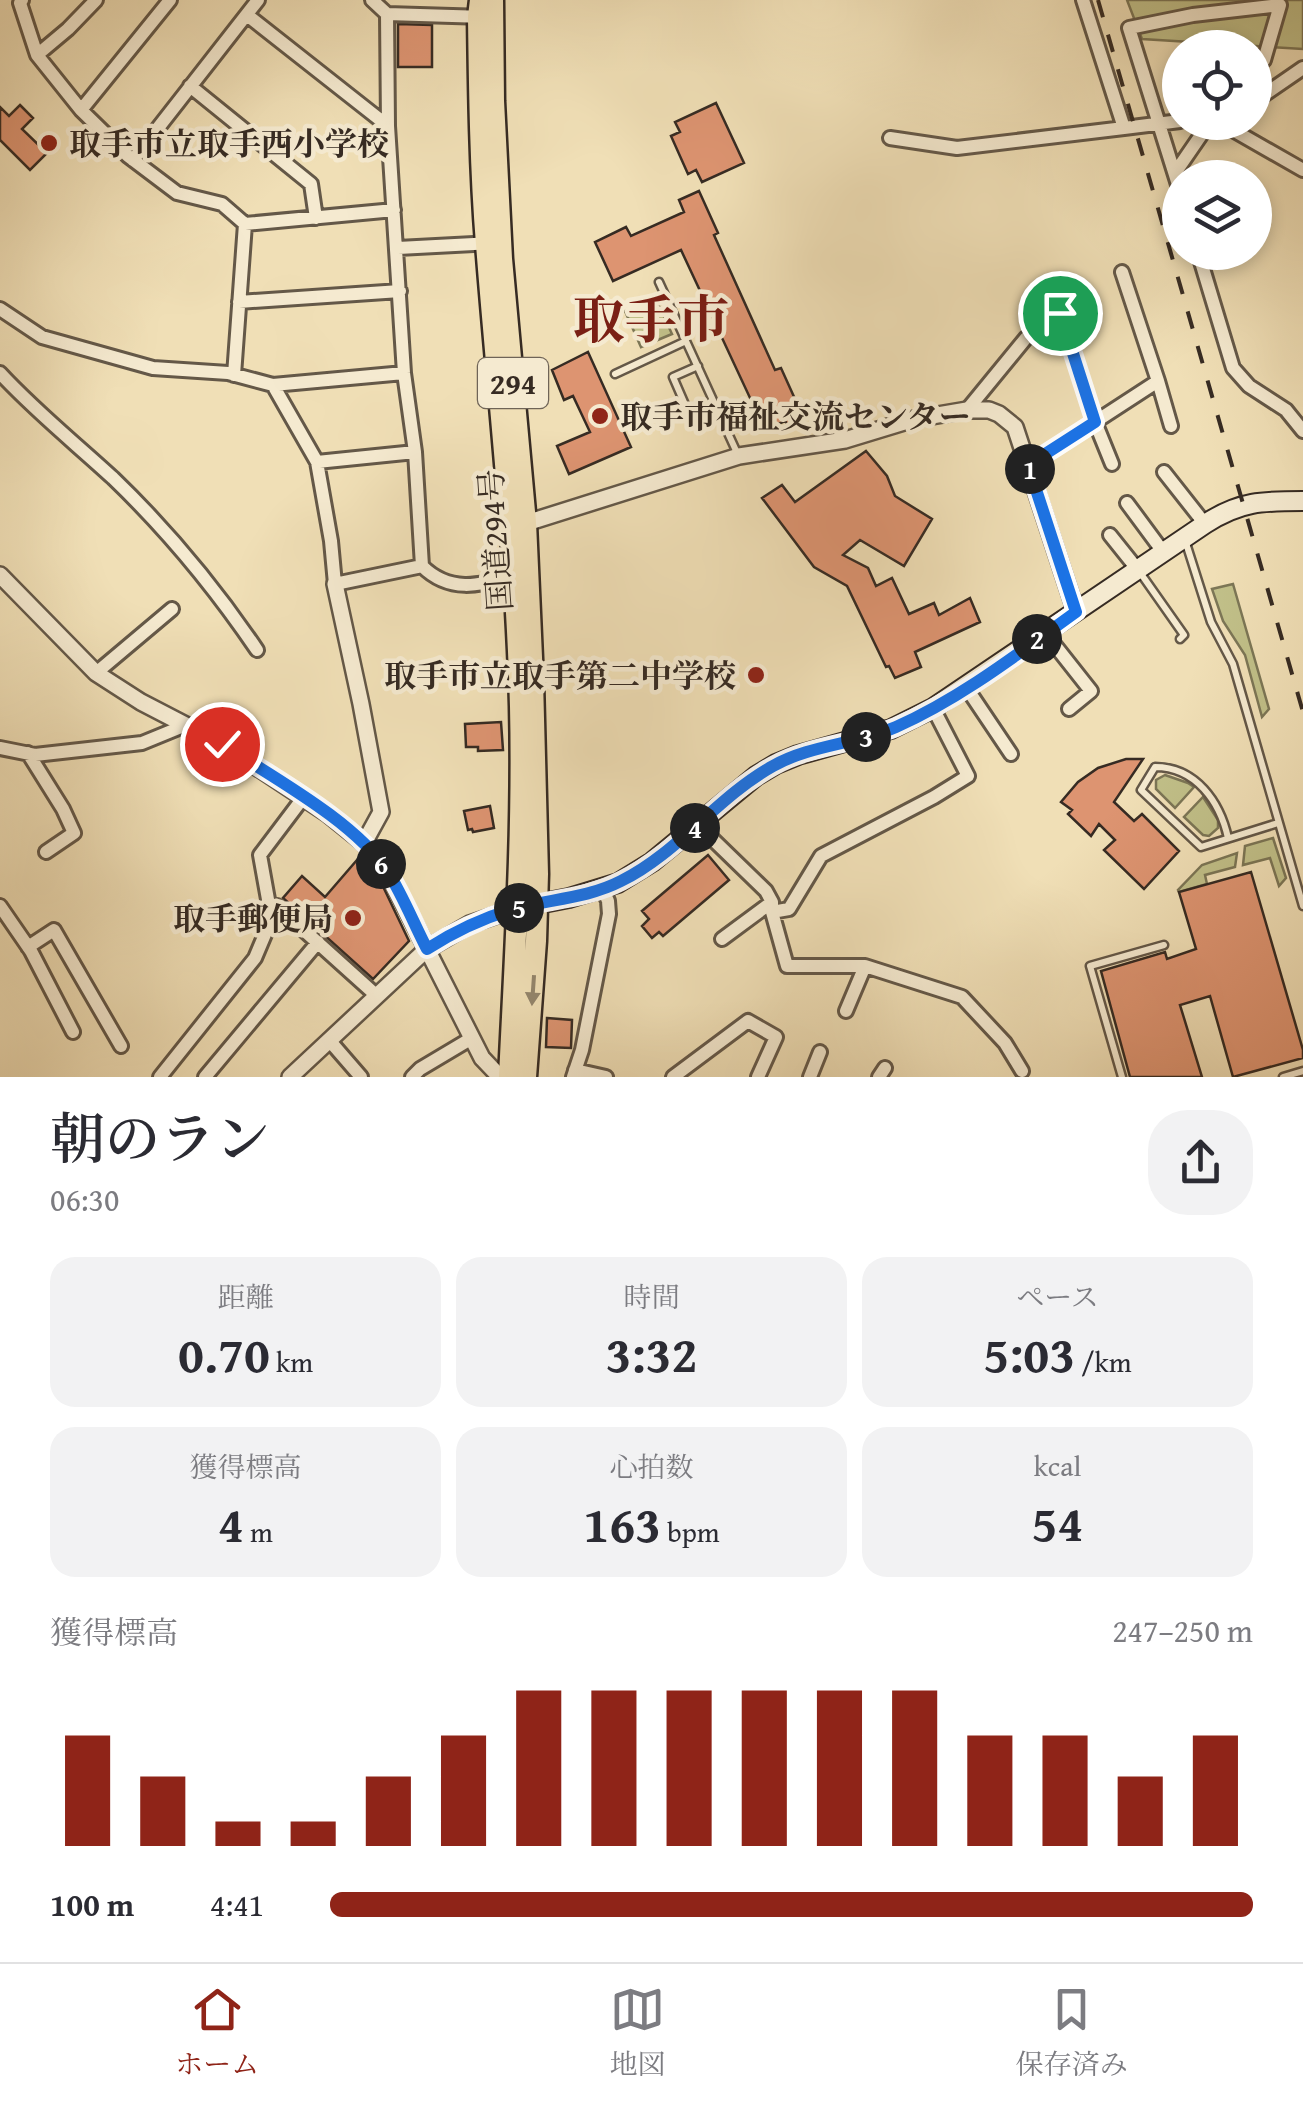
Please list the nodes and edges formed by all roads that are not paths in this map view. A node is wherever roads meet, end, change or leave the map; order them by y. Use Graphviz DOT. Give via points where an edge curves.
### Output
graph roads {
  1 [pos="22,0"];
  2 [pos="96,0"];
  3 [pos="170,0"];
  4 [pos="258,0"];
  5 [pos="372,0"];
  6 [pos="1083,0"];
  7 [pos="486,9"];
  8 [pos="246,14"];
  9 [pos="387,14"];
  10 [pos="1272,32"];
  11 [pos="38,55"];
  12 [pos="1303,68"];
  13 [pos="190,86"];
  14 [pos="1272,89"];
  15 [pos="80,110"];
  16 [pos="1160,122"];
  17 [pos="388,126"];
  18 [pos="1124,128"];
  19 [pos="890,138"];
  20 [pos="1250,140"];
  21 [pos="133,160"];
  22 [pos="1171,160"];
  23 [pos="1303,170"];
  24 [pos="394,210"];
  25 [pos="316,218"];
  26 [pos="245,224"];
  27 [pos="493,243"];
  28 [pos="398,248"];
  29 [pos="1203,270"];
  30 [pos="1122,272"];
  31 [pos="659,282"];
  32 [pos="400,291"];
  33 [pos="239,302"];
  34 [pos="0,309"];
  35 [pos="686,342"];
  36 [pos="698,366"];
  37 [pos="0,372"];
  38 [pos="404,373"];
  39 [pos="234,374"];
  40 [pos="615,374"];
  41 [pos="1158,381"];
  42 [pos="272,385"];
  43 [pos="967,410"];
  44 [pos="721,418"];
  45 [pos="1095,422"];
  46 [pos="1171,426"];
  47 [pos="1303,431"];
  48 [pos="416,452"];
  49 [pos="738,456"];
  50 [pos="316,462"];
  51 [pos="1112,464"];
  52 [pos="1028,465"];
  53 [pos="1164,472"];
  54 [pos="1303,501"];
  55 [pos="1127,504"];
  56 [pos="1205,524"];
  57 [pos="518,526"];
  58 [pos="1110,535"];
  59 [pos="1184,539"];
  60 [pos="1164,553"];
  61 [pos="422,566"];
  62 [pos="1138,570"];
  63 [pos="0,575"];
  64 [pos="513,576"];
  65 [pos="335,584"];
  66 [pos="172,609"];
  67 [pos="1076,612"];
  68 [pos="1046,634"];
  69 [pos="1180,638"];
  70 [pos="257,650"];
  71 [pos="96,673"];
  72 [pos="966,687"];
  73 [pos="933,708"];
  74 [pos="1069,709"];
  75 [pos="186,725"];
  76 [pos="2,752"];
  77 [pos="28,754"];
  78 [pos="1011,754"];
  79 [pos="303,798"];
  80 [pos="1278,823"];
  81 [pos="698,825"];
  82 [pos="1228,838"];
  83 [pos="364,843"];
  84 [pos="46,852"];
  85 [pos="603,889"];
  86 [pos="0,906"];
  87 [pos="527,906"];
  88 [pos="1303,906"];
  89 [pos="772,907"];
  90 [pos="274,912"];
  91 [pos="722,939"];
  92 [pos="318,942"];
  93 [pos="28,946"];
  94 [pos="1164,946"];
  95 [pos="427,949"];
  96 [pos="866,966"];
  97 [pos="377,996"];
  98 [pos="846,1011"];
  99 [pos="73,1032"];
  100 [pos="472,1038"];
  101 [pos="330,1040"];
  102 [pos="121,1046"];
  103 [pos="820,1052"];
  104 [pos="1022,1071"];
  105 [pos="1303,1071"];
  106 [pos="574,1074"];
  107 [pos="676,1076"];
  108 [pos="160,1077"];
  109 [pos="205,1077"];
  110 [pos="290,1077"];
  111 [pos="361,1077"];
  112 [pos="412,1077"];
  113 [pos="500,1077"];
  114 [pos="509,1077"];
  115 [pos="526,1077"];
  116 [pos="606,1077"];
  117 [pos="758,1077"];
  118 [pos="810,1077"];
  119 [pos="1122,1077"];
  120 [pos="1284,1077"];
  1 -- 11 [label="street"];
  2 -- 11 [label="street"];
  3 -- 15 [label="street"];
  4 -- 8 [label="street"];
  5 -- 9 [label="street"];
  6 -- 18 [label="street"];
  7 -- 9 [label="street"];
  7 -- 27 [label="highway, 国道294号 / 294"];
  8 -- 13 [label="street"];
  8 -- 17 [label="street"];
  9 -- 17 [label="street"];
  10 -- 16 [label="street" via="1280,5 1129,28"];
  11 -- 15 [label="street"];
  12 -- 14 [label="street"];
  13 -- 21 [label="street"];
  13 -- 25 [label="street" via="311,184"];
  15 -- 21 [label="street"];
  16 -- 18 [label="street"];
  16 -- 22 [label="street"];
  17 -- 24 [label="street"];
  18 -- 19 [label="street" via="957,148"];
  20 -- 23 [label="street"];
  21 -- 26 [label="street" via="177,193 222,204"];
  24 -- 25 [label="street"];
  24 -- 28 [label="street"];
  25 -- 26 [label="street"];
  26 -- 33 [label="street"];
  27 -- 28 [label="street"];
  27 -- 57 [label="highway, 国道294号 / 294"];
  28 -- 32 [label="street"];
  29 -- 47 [label="street" via="1232,368"];
  30 -- 41 [label="street"];
  31 -- 35 [label="lane"];
  32 -- 33 [label="street"];
  32 -- 38 [label="street"];
  33 -- 39 [label="street"];
  34 -- 39 [label="street" via="42,337 153,368"];
  35 -- 36 [label="lane"];
  35 -- 40 [label="lane"];
  36 -- 44 [label="lane"];
  36 -- 44 [label="lane" via="672,377 693,423"];
  37 -- 70 [label="street" via="173,540"];
  38 -- 42 [label="street"];
  38 -- 48 [label="street"];
  39 -- 42 [label="street"];
  41 -- 45 [label="street"];
  41 -- 46 [label="street"];
  42 -- 50 [label="street"];
  43 -- 45 [label="street" via="1026,338 1060,313"];
  43 -- 49 [label="street" via="845,440"];
  43 -- 52 [label="street" via="989,410 1015,426"];
  44 -- 49 [label="lane"];
  45 -- 51 [label="street"];
  45 -- 52 [label="street"];
  48 -- 50 [label="street"];
  48 -- 61 [label="street"];
  49 -- 57 [label="street"];
  50 -- 65 [label="street"];
  52 -- 67 [label="street"];
  53 -- 56 [label="street"];
  54 -- 56 [label="main road" via="1252,502"];
  55 -- 60 [label="street"];
  56 -- 59 [label="main road"];
  57 -- 64 [label="highway, 国道294号 / 294"];
  57 -- 87 [label="highway, 国道294号 / 294" via="533,680"];
  58 -- 62 [label="street"];
  59 -- 60 [label="main road"];
  59 -- 80 [label="lane" via="1233,664"];
  60 -- 62 [label="main road"];
  61 -- 64 [label="street" via="454,585"];
  61 -- 65 [label="street"];
  62 -- 67 [label="main road"];
  62 -- 69 [label="lane"];
  63 -- 71 [label="street"];
  64 -- 87 [label="highway, 国道294号 / 294"];
  65 -- 83 [label="street" via="381,812"];
  66 -- 71 [label="street"];
  67 -- 68 [label="main road"];
  68 -- 72 [label="main road"];
  68 -- 74 [label="street" via="1091,692"];
  71 -- 75 [label="street"];
  72 -- 73 [label="main road"];
  72 -- 78 [label="street"];
  73 -- 81 [label="main road" via="891,729 776,764"];
  73 -- 89 [label="street" via="968,776 821,856 789,910"];
  75 -- 77 [label="street" via="142,743"];
  75 -- 79 [label="street"];
  76 -- 77 [label="street"];
  77 -- 84 [label="street" via="74,833"];
  79 -- 83 [label="street"];
  79 -- 90 [label="street" via="260,855"];
  80 -- 82 [label="lane"];
  80 -- 88 [label="lane"];
  81 -- 85 [label="main road"];
  81 -- 89 [label="street" via="766,891"];
  82 -- 82 [label="lane" via="1201,846 1141,790 1155,767 1203,787"];
  83 -- 95 [label="street" via="388,872"];
  85 -- 87 [label="main road"];
  85 -- 106 [label="street" via="609,914"];
  86 -- 93 [label="street"];
  87 -- 95 [label="street" via="470,924"];
  87 -- 114 [label="highway, 国道294号 / 294"];
  87 -- 115 [label="highway, 国道294号 / 294, one-way"];
  89 -- 91 [label="street"];
  89 -- 96 [label="street" via="787,966"];
  90 -- 92 [label="street" via="276,906"];
  90 -- 108 [label="street" via="255,958"];
  92 -- 97 [label="street"];
  92 -- 109 [label="street"];
  93 -- 99 [label="street"];
  93 -- 102 [label="street" via="54,930"];
  94 -- 119 [label="lane" via="1090,966"];
  95 -- 97 [label="street"];
  95 -- 100 [label="street"];
  96 -- 98 [label="street"];
  96 -- 104 [label="street" via="962,997"];
  97 -- 101 [label="street"];
  100 -- 112 [label="street"];
  100 -- 113 [label="street"];
  101 -- 110 [label="street"];
  101 -- 111 [label="street"];
  103 -- 118 [label="street"];
  105 -- 120 [label="lane"];
  106 -- 116 [label="street"];
  107 -- 117 [label="street" via="748,1020 776,1037"];
}
